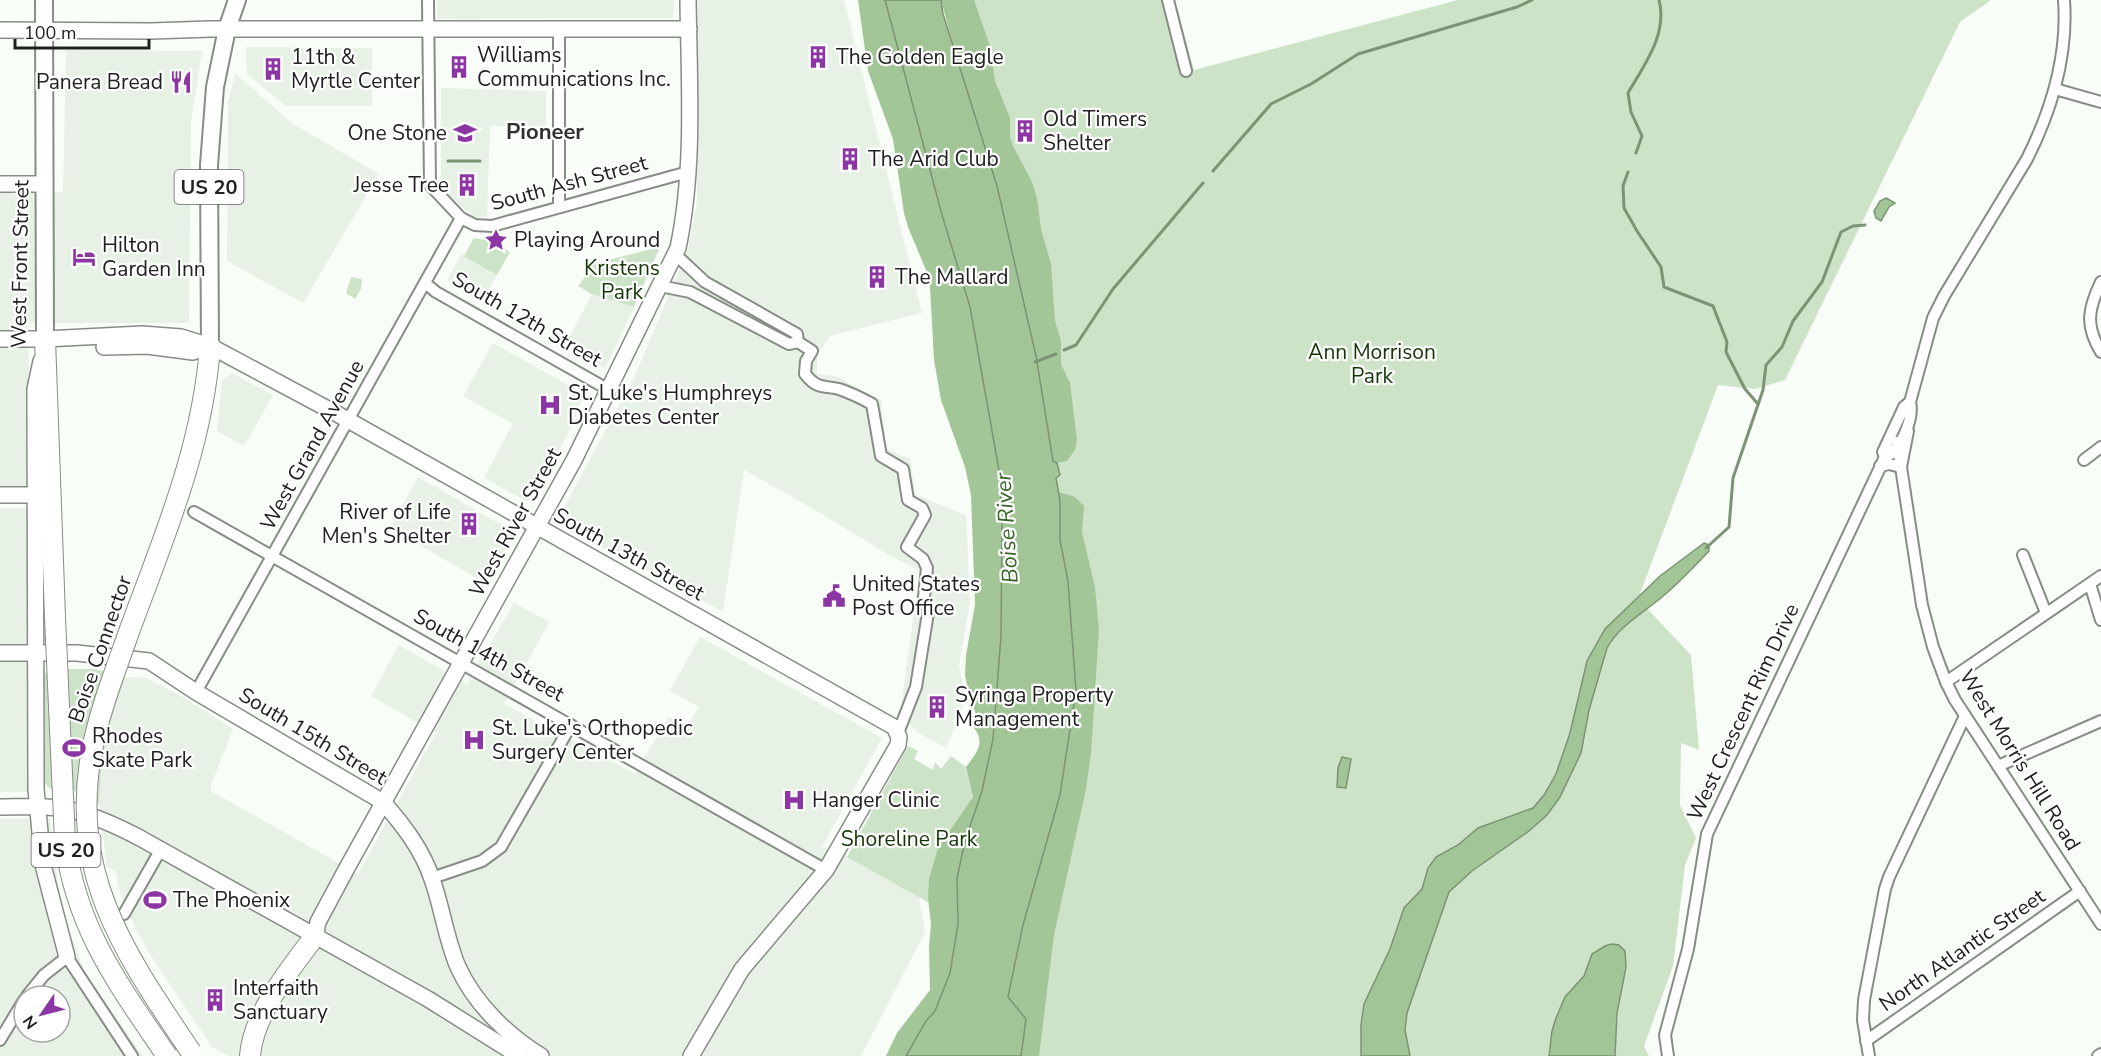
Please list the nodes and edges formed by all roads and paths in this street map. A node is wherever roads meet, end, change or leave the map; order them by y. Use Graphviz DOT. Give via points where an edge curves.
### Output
graph roads {
  1 [pos="44,0"];
  2 [pos="237,0"];
  3 [pos="428,0"];
  4 [pos="688,0"];
  5 [pos="1168,0"];
  6 [pos="2064,0"];
  7 [pos="428,28"];
  8 [pos="559,28"];
  9 [pos="44,29"];
  10 [pos="227,29"];
  11 [pos="689,29"];
  12 [pos="0,30"];
  13 [pos="1186,71"];
  14 [pos="2055,89"];
  15 [pos="2101,102"];
  16 [pos="688,172"];
  17 [pos="0,184"];
  18 [pos="45,184"];
  19 [pos="559,207"];
  20 [pos="461,218"];
  21 [pos="675,254"];
  22 [pos="2101,282"];
  23 [pos="425,283"];
  24 [pos="660,286"];
  25 [pos="0,339"];
  26 [pos="45,339"];
  27 [pos="798,342"];
  28 [pos="210,346"];
  29 [pos="2101,352"];
  30 [pos="609,390"];
  31 [pos="1910,402"];
  32 [pos="348,420"];
  33 [pos="1896,423"];
  34 [pos="1909,424"];
  35 [pos="1897,445"];
  36 [pos="2101,447"];
  37 [pos="2084,460"];
  38 [pos="1882,461"];
  39 [pos="1901,467"];
  40 [pos="0,495"];
  41 [pos="36,495"];
  42 [pos="194,512"];
  43 [pos="537,526"];
  44 [pos="2024,555"];
  45 [pos="272,556"];
  46 [pos="2101,576"];
  47 [pos="2090,584"];
  48 [pos="2046,613"];
  49 [pos="2101,620"];
  50 [pos="0,653"];
  51 [pos="36,653"];
  52 [pos="460,662"];
  53 [pos="1946,682"];
  54 [pos="196,692"];
  55 [pos="1965,716"];
  56 [pos="2101,721"];
  57 [pos="571,725"];
  58 [pos="898,733"];
  59 [pos="1998,766"];
  60 [pos="383,802"];
  61 [pos="0,807"];
  62 [pos="38,807"];
  63 [pos="161,849"];
  64 [pos="826,870"];
  65 [pos="432,878"];
  66 [pos="2080,891"];
  67 [pos="2097,909"];
  68 [pos="124,914"];
  69 [pos="2101,924"];
  70 [pos="315,936"];
  71 [pos="67,957"];
  72 [pos="37,984"];
  73 [pos="12,1020"];
  74 [pos="0,1040"];
  75 [pos="1866,1041"];
  76 [pos="192,1054"];
  77 [pos="132,1056"];
  78 [pos="167,1056"];
  79 [pos="250,1056"];
  80 [pos="519,1056"];
  81 [pos="541,1056"];
  82 [pos="691,1056"];
  83 [pos="1668,1056"];
  84 [pos="1868,1056"];
  1 -- 9 [label="main road, West Front Street / US 20"];
  2 -- 10 [label="main road, US 20"];
  3 -- 7 [label="street"];
  4 -- 11 [label="street, West River Street"];
  5 -- 13 [label="street"];
  6 -- 14 [label="street, West Crescent Rim Drive" via="2064,33"];
  7 -- 8 [label="street"];
  7 -- 10 [label="street"];
  7 -- 20 [label="street" via="430,185"];
  8 -- 11 [label="street"];
  8 -- 19 [label="street"];
  9 -- 10 [label="street"];
  9 -- 12 [label="street"];
  9 -- 18 [label="main road, West Front Street / US 20"];
  10 -- 28 [label="main road, US 20" via="215,87 209,165"];
  11 -- 16 [label="street, West River Street"];
  14 -- 15 [label="street"];
  14 -- 31 [label="street, West Crescent Rim Drive" via="2027,159 1933,318"];
  16 -- 19 [label="street, South Ash Street"];
  16 -- 21 [label="street, West River Street" via="686,211"];
  17 -- 18 [label="street"];
  18 -- 26 [label="main road, West Front Street / US 20"];
  19 -- 20 [label="street, South Ash Street" via="492,226 475,225"];
  20 -- 23 [label="street, West Grand Avenue"];
  21 -- 24 [label="street, West River Street"];
  21 -- 27 [label="street" via="705,282 797,334"];
  22 -- 29 [label="street" via="2092,300 2089,322"];
  23 -- 30 [label="street, South 12th Street"];
  23 -- 32 [label="street, West Grand Avenue"];
  24 -- 27 [label="street" via="690,292 789,344"];
  24 -- 30 [label="street, West River Street"];
  25 -- 26 [label="street, South 13th Street"];
  26 -- 28 [label="street, South 13th Street" via="142,334 181,337"];
  26 -- 41 [label="street, West Front Street" via="35,389"];
  26 -- 78 [label="highway, Boise Connector / US 20, bridge" via="68,867 85,923 101,956"];
  27 -- 58 [label="street" via="812,351 805,374 812,383 837,388 872,404 881,456 903,469 908,500 925,514 907,547 923,558 927,568 924,597 928,613 916,687"];
  28 -- 32 [label="street, South 13th Street"];
  28 -- 76 [label="highway, Boise Connector / US 20, bridge" via="206,391 187,470 104,703 92,752 87,802 92,861 108,915 138,973"];
  30 -- 43 [label="street, West River Street"];
  31 -- 33 [label="street, West Crescent Rim Drive"];
  31 -- 34 [label="street, West Crescent Rim Drive"];
  32 -- 43 [label="street, South 13th Street"];
  32 -- 45 [label="street, West Grand Avenue"];
  33 -- 35 [label="street, West Morris Hill Road"];
  33 -- 38 [label="street, West Crescent Rim Drive"];
  34 -- 35 [label="street, West Crescent Rim Drive"];
  34 -- 39 [label="street, West Morris Hill Road"];
  35 -- 38 [label="street, West Crescent Rim Drive"];
  35 -- 39 [label="street, West Morris Hill Road"];
  36 -- 37 [label="street"];
  38 -- 39 [label="street"];
  38 -- 83 [label="street, West Crescent Rim Drive" via="1707,834 1688,949 1665,1035"];
  39 -- 53 [label="street, West Morris Hill Road" via="1922,605"];
  40 -- 41 [label="street"];
  41 -- 51 [label="street, West Front Street"];
  42 -- 45 [label="street, South 14th Street"];
  43 -- 52 [label="street, West River Street"];
  43 -- 58 [label="street, South 13th Street" via="894,727"];
  44 -- 48 [label="street"];
  45 -- 52 [label="street, South 14th Street"];
  45 -- 54 [label="street, West Grand Avenue"];
  46 -- 47 [label="street"];
  47 -- 48 [label="street"];
  47 -- 49 [label="street"];
  48 -- 53 [label="street"];
  50 -- 51 [label="street, South 15th Street"];
  51 -- 54 [label="street, South 15th Street" via="77,653 149,662"];
  51 -- 62 [label="street, West Front Street"];
  52 -- 57 [label="street, South 14th Street"];
  52 -- 60 [label="street, West River Street"];
  53 -- 55 [label="street, West Morris Hill Road"];
  54 -- 60 [label="street, South 15th Street"];
  55 -- 59 [label="street, West Morris Hill Road"];
  55 -- 75 [label="street" via="1889,877 1864,1000"];
  56 -- 59 [label="street"];
  57 -- 64 [label="street, South 14th Street"];
  57 -- 65 [label="street" via="501,847 483,861"];
  58 -- 64 [label="street" via="898,745"];
  59 -- 66 [label="street, West Morris Hill Road"];
  60 -- 65 [label="street, South 15th Street" via="406,829"];
  60 -- 70 [label="street, West River Street" via="318,922"];
  61 -- 62 [label="street"];
  62 -- 63 [label="street" via="74,810 107,821"];
  62 -- 71 [label="street, West Front Street" via="43,865"];
  63 -- 68 [label="street"];
  63 -- 70 [label="street"];
  64 -- 82 [label="street" via="755,952"];
  65 -- 81 [label="street, South 15th Street" via="459,967 481,1004 521,1044"];
  66 -- 67 [label="street, West Morris Hill Road"];
  66 -- 75 [label="street, North Atlantic Street"];
  67 -- 69 [label="street, West Morris Hill Road"];
  70 -- 79 [label="highway" via="256,1025"];
  70 -- 80 [label="street"];
  71 -- 72 [label="street"];
  71 -- 77 [label="street"];
  73 -- 74 [label="street"];
  75 -- 84 [label="street"];
}
